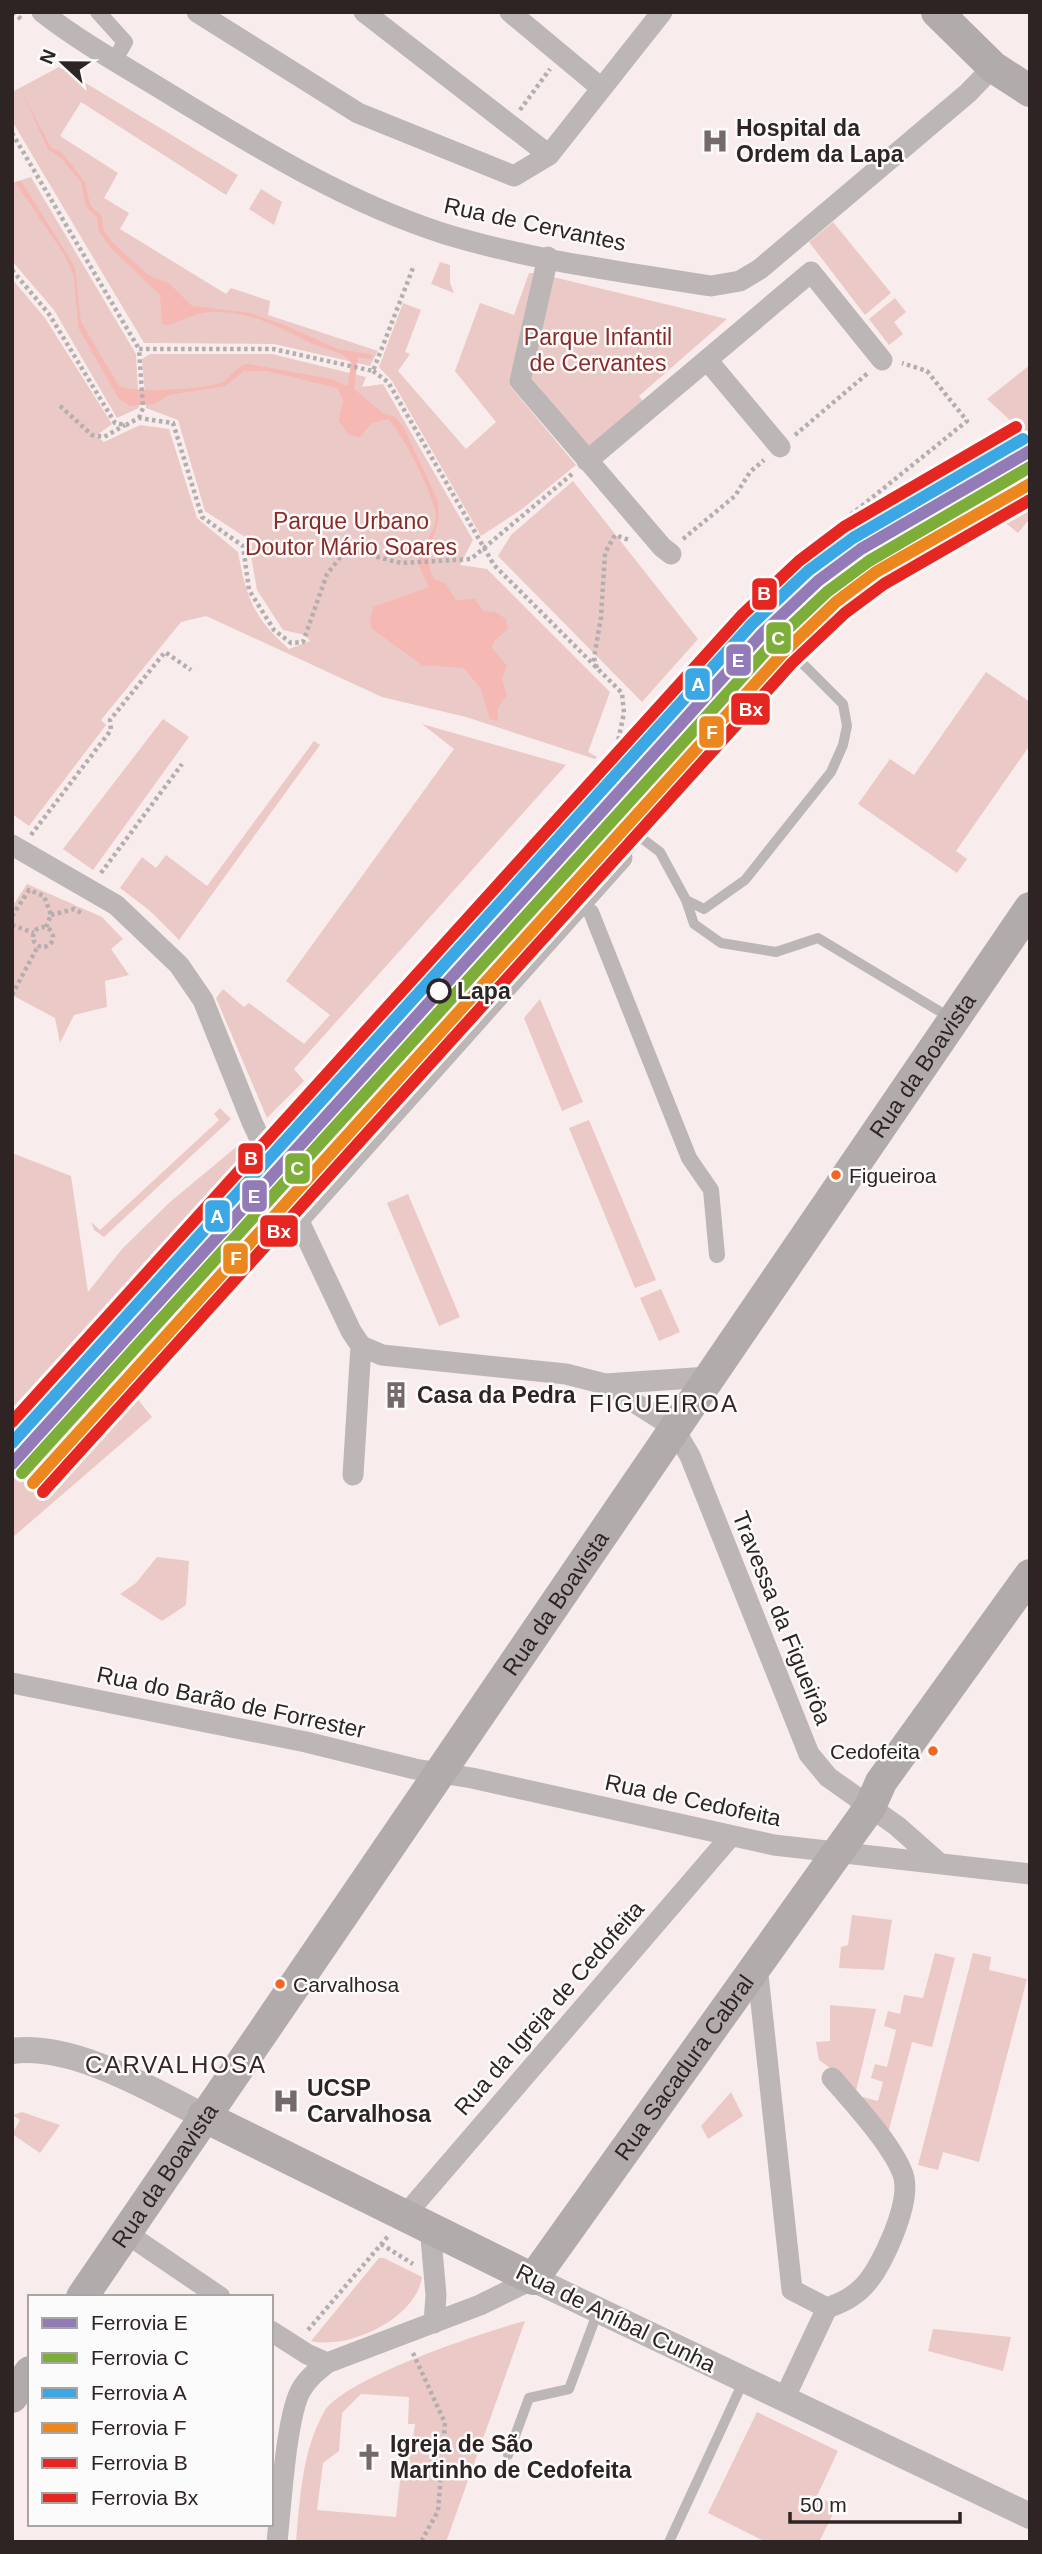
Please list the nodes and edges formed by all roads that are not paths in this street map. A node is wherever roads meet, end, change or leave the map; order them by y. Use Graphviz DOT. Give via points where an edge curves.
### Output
graph roads {
  1 [pos="42,12"];
  2 [pos="98,12"];
  3 [pos="197,12"];
  4 [pos="365,12"];
  5 [pos="510,12"];
  6 [pos="662,12"];
  7 [pos="937,12"];
  8 [pos="114,61"];
  9 [pos="993,67"];
  10 [pos="600,87"];
  11 [pos="1030,91"];
  12 [pos="549,155"];
  13 [pos="548,257"];
  14 [pos="707,360"];
  15 [pos="882,360"];
  16 [pos="780,447"];
  17 [pos="587,461"];
  18 [pos="675,549"];
  19 [pos="640,836"];
  20 [pos="15,847"];
  21 [pos="612,858"];
  22 [pos="686,900"];
  23 [pos="1030,908"];
  24 [pos="591,912"];
  25 [pos="939,1011"];
  26 [pos="299,1220"];
  27 [pos="717,1255"];
  28 [pos="361,1346"];
  29 [pos="708,1377"];
  30 [pos="605,1384"];
  31 [pos="673,1427"];
  32 [pos="353,1475"];
  33 [pos="1030,1575"];
  34 [pos="12,1683"];
  35 [pos="439,1772"];
  36 [pos="870,1807"];
  37 [pos="731,1836"];
  38 [pos="836,1854"];
  39 [pos="939,1863"];
  40 [pos="1030,1874"];
  41 [pos="757,1965"];
  42 [pos="12,2051"];
  43 [pos="832,2078"];
  44 [pos="203,2116"];
  45 [pos="418,2220"];
  46 [pos="126,2233"];
  47 [pos="533,2279"];
  48 [pos="83,2295"];
  49 [pos="217,2295"];
  50 [pos="827,2308"];
  51 [pos="598,2311"];
  52 [pos="434,2323"];
  53 [pos="273,2332"];
  54 [pos="327,2363"];
  55 [pos="28,2375"];
  56 [pos="744,2380"];
  57 [pos="12,2397"];
  58 [pos="784,2399"];
  59 [pos="508,2455"];
  60 [pos="1030,2516"];
  61 [pos="277,2542"];
  62 [pos="669,2542"];
  1 -- 8 [label="street, Rua de Cervantes"];
  2 -- 8 [label="street" via="125,43"];
  3 -- 12 [label="street" via="358,113 434,145 514,176"];
  4 -- 12 [label="street"];
  5 -- 10 [label="street"];
  6 -- 10 [label="street"];
  7 -- 9 [label="main road"];
  8 -- 13 [label="street, Rua de Cervantes" via="288,165 358,200 445,233"];
  9 -- 11 [label="main road"];
  9 -- 13 [label="street, Rua de Cervantes" via="796,239 740,281 711,286"];
  10 -- 12 [label="street"];
  13 -- 17 [label="street" via="520,381"];
  14 -- 15 [label="street" via="811,272"];
  14 -- 16 [label="street"];
  14 -- 17 [label="street"];
  17 -- 18 [label="street" via="662,547"];
  19 -- 21 [label="lane"];
  19 -- 22 [label="lane" via="660,852"];
  19 -- 22 [label="lane" via="645,802 772,659 784,655 799,659 843,704 847,726 831,772 746,880 704,909"];
  20 -- 26 [label="street" via="90,888 149,934 179,965 203,1000 252,1122"];
  21 -- 26 [label="street"];
  22 -- 25 [label="lane" via="694,924 721,943 776,952 818,938"];
  23 -- 29 [label="main road, Rua da Boavista"];
  24 -- 27 [label="street" via="689,1158 711,1190"];
  26 -- 28 [label="street"];
  28 -- 30 [label="street" via="382,1355 566,1374"];
  28 -- 32 [label="street"];
  29 -- 30 [label="street"];
  29 -- 31 [label="main road, Rua da Boavista"];
  30 -- 31 [label="street"];
  31 -- 35 [label="main road, Rua da Boavista"];
  31 -- 36 [label="street, Travessa da Figueirôa" via="690,1457 804,1743 828,1777"];
  33 -- 36 [label="main road, Rua Sacadura Cabral" via="881,1782"];
  34 -- 35 [label="street, Rua do Barão de Forrester"];
  35 -- 37 [label="street, Rua de Cedofeita"];
  35 -- 44 [label="main road, Rua da Boavista"];
  36 -- 38 [label="main road, Rua Sacadura Cabral"];
  36 -- 39 [label="street"];
  37 -- 38 [label="street, Rua de Cedofeita"];
  37 -- 45 [label="street, Rua da Igreja de Cedofeita"];
  38 -- 39 [label="street, Rua de Cedofeita"];
  38 -- 41 [label="main road, Rua Sacadura Cabral"];
  39 -- 40 [label="street, Rua de Cedofeita"];
  41 -- 47 [label="main road, Rua Sacadura Cabral"];
  41 -- 50 [label="street" via="792,2290"];
  42 -- 44 [label="street" via="42,2051 80,2060"];
  43 -- 50 [label="street" via="901,2170 905,2190 889,2244 865,2285 846,2301"];
  44 -- 45 [label="main road, Rua de Aníbal Cunha"];
  44 -- 46 [label="main road, Rua da Boavista"];
  45 -- 47 [label="main road, Rua de Aníbal Cunha"];
  45 -- 52 [label="street" via="434,2268"];
  46 -- 48 [label="main road, Rua da Boavista"];
  46 -- 49 [label="street"];
  47 -- 51 [label="street, Rua de Aníbal Cunha"];
  47 -- 52 [label="street"];
  50 -- 58 [label="street"];
  51 -- 56 [label="street, Rua de Aníbal Cunha"];
  51 -- 59 [label="lane" via="569,2389 529,2398"];
  52 -- 54 [label="street"];
  53 -- 54 [label="street"];
  54 -- 61 [label="street" via="301,2389 293,2411"];
  55 -- 57 [label="main road"];
  56 -- 58 [label="street, Rua de Aníbal Cunha"];
  56 -- 62 [label="lane"];
  58 -- 60 [label="street, Rua de Aníbal Cunha"];
}
